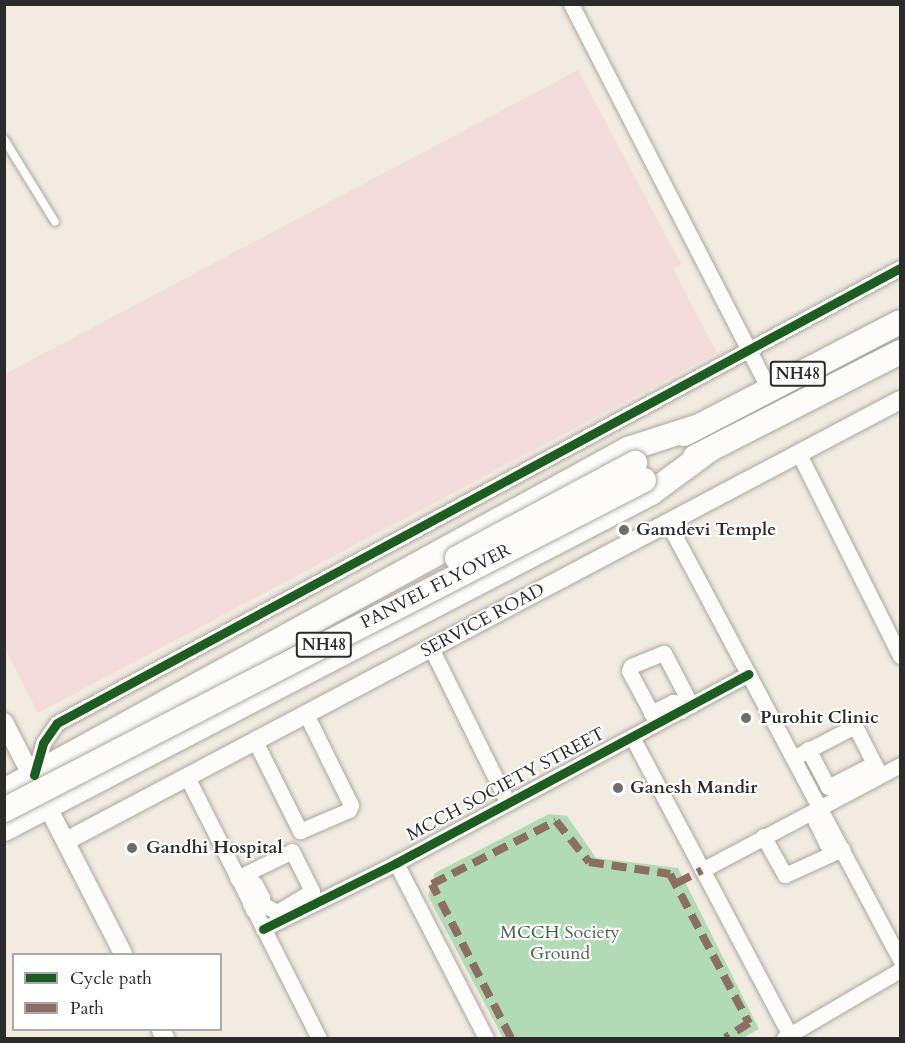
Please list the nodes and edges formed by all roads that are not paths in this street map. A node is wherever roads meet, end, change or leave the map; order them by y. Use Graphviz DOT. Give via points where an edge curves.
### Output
graph roads {
  1 [pos="571,4"];
  2 [pos="4,139"];
  3 [pos="55,222"];
  4 [pos="900,268"];
  5 [pos="900,322"];
  6 [pos="749,349"];
  7 [pos="900,352"];
  8 [pos="769,389"];
  9 [pos="900,400"];
  10 [pos="696,427"];
  11 [pos="708,451"];
  12 [pos="799,454"];
  13 [pos="640,471"];
  14 [pos="668,523"];
  15 [pos="431,648"];
  16 [pos="900,656"];
  17 [pos="749,674"];
  18 [pos="686,708"];
  19 [pos="306,714"];
  20 [pos="654,718"];
  21 [pos="4,722"];
  22 [pos="632,737"];
  23 [pos="255,741"];
  24 [pos="808,749"];
  25 [pos="793,758"];
  26 [pos="900,765"];
  27 [pos="874,771"];
  28 [pos="34,776"];
  29 [pos="187,777"];
  30 [pos="828,787"];
  31 [pos="4,791"];
  32 [pos="4,798"];
  33 [pos="508,803"];
  34 [pos="48,806"];
  35 [pos="4,810"];
  36 [pos="813,813"];
  37 [pos="4,829"];
  38 [pos="763,836"];
  39 [pos="66,841"];
  40 [pos="832,850"];
  41 [pos="396,863"];
  42 [pos="702,870"];
  43 [pos="237,878"];
  44 [pos="255,884"];
  45 [pos="311,900"];
  46 [pos="252,907"];
  47 [pos="262,929"];
  48 [pos="122,953"];
  49 [pos="900,960"];
  50 [pos="900,970"];
  51 [pos="787,1036"];
  52 [pos="482,1037"];
  53 [pos="320,1038"];
  1 -- 6 [label="street"];
  2 -- 3 [label="lane"];
  4 -- 6 [label="street"];
  5 -- 8 [label="highway, NH48"];
  6 -- 8 [label="street"];
  6 -- 28 [label="street" via="57,723 43,743"];
  7 -- 11 [label="highway, NH48"];
  8 -- 10 [label="highway, NH48"];
  9 -- 12 [label="street, SERVICE ROAD"];
  10 -- 13 [label="highway, PANVEL FLYOVER / NH48"];
  10 -- 28 [label="highway" via="628,449"];
  11 -- 13 [label="highway, PANVEL FLYOVER / NH48"];
  11 -- 34 [label="highway" via="651,493"];
  12 -- 14 [label="street, SERVICE ROAD"];
  12 -- 16 [label="street"];
  13 -- 32 [label="highway, PANVEL FLYOVER / NH48, bridge"];
  13 -- 35 [label="highway, PANVEL FLYOVER / NH48, bridge"];
  14 -- 15 [label="street, SERVICE ROAD"];
  14 -- 17 [label="street"];
  15 -- 19 [label="street, SERVICE ROAD"];
  15 -- 33 [label="street"];
  17 -- 18 [label="street"];
  17 -- 25 [label="street"];
  18 -- 20 [label="street"];
  18 -- 20 [label="street" via="660,651 630,670"];
  19 -- 23 [label="street, SERVICE ROAD"];
  19 -- 23 [label="street" via="351,805 349,810 300,831"];
  20 -- 22 [label="street"];
  21 -- 28 [label="street"];
  22 -- 33 [label="street, MCCH SOCIETY STREET"];
  22 -- 42 [label="street, MCCH SOCIETY STREET"];
  23 -- 29 [label="street, SERVICE ROAD"];
  24 -- 25 [label="street"];
  24 -- 27 [label="street" via="855,726"];
  24 -- 30 [label="street"];
  25 -- 36 [label="street"];
  26 -- 27 [label="street"];
  27 -- 30 [label="street"];
  27 -- 36 [label="street"];
  28 -- 31 [label="highway"];
  28 -- 34 [label="street"];
  29 -- 39 [label="street, SERVICE ROAD"];
  29 -- 43 [label="street"];
  30 -- 36 [label="street"];
  33 -- 41 [label="street, MCCH SOCIETY STREET"];
  34 -- 37 [label="highway"];
  34 -- 39 [label="street"];
  36 -- 38 [label="street"];
  36 -- 40 [label="street"];
  38 -- 40 [label="street" via="782,874"];
  38 -- 42 [label="street"];
  39 -- 48 [label="street"];
  40 -- 49 [label="street"];
  41 -- 45 [label="street"];
  41 -- 52 [label="street, MCCH SOCIETY STREET"];
  42 -- 51 [label="street, MCCH SOCIETY STREET"];
  43 -- 45 [label="street" via="292,851 312,891"];
  43 -- 46 [label="street"];
  44 -- 46 [label="street" via="262,897"];
  45 -- 46 [label="street" via="277,912 264,905"];
  45 -- 47 [label="street"];
  46 -- 47 [label="street"];
  47 -- 53 [label="street"];
  50 -- 51 [label="street"];
}
